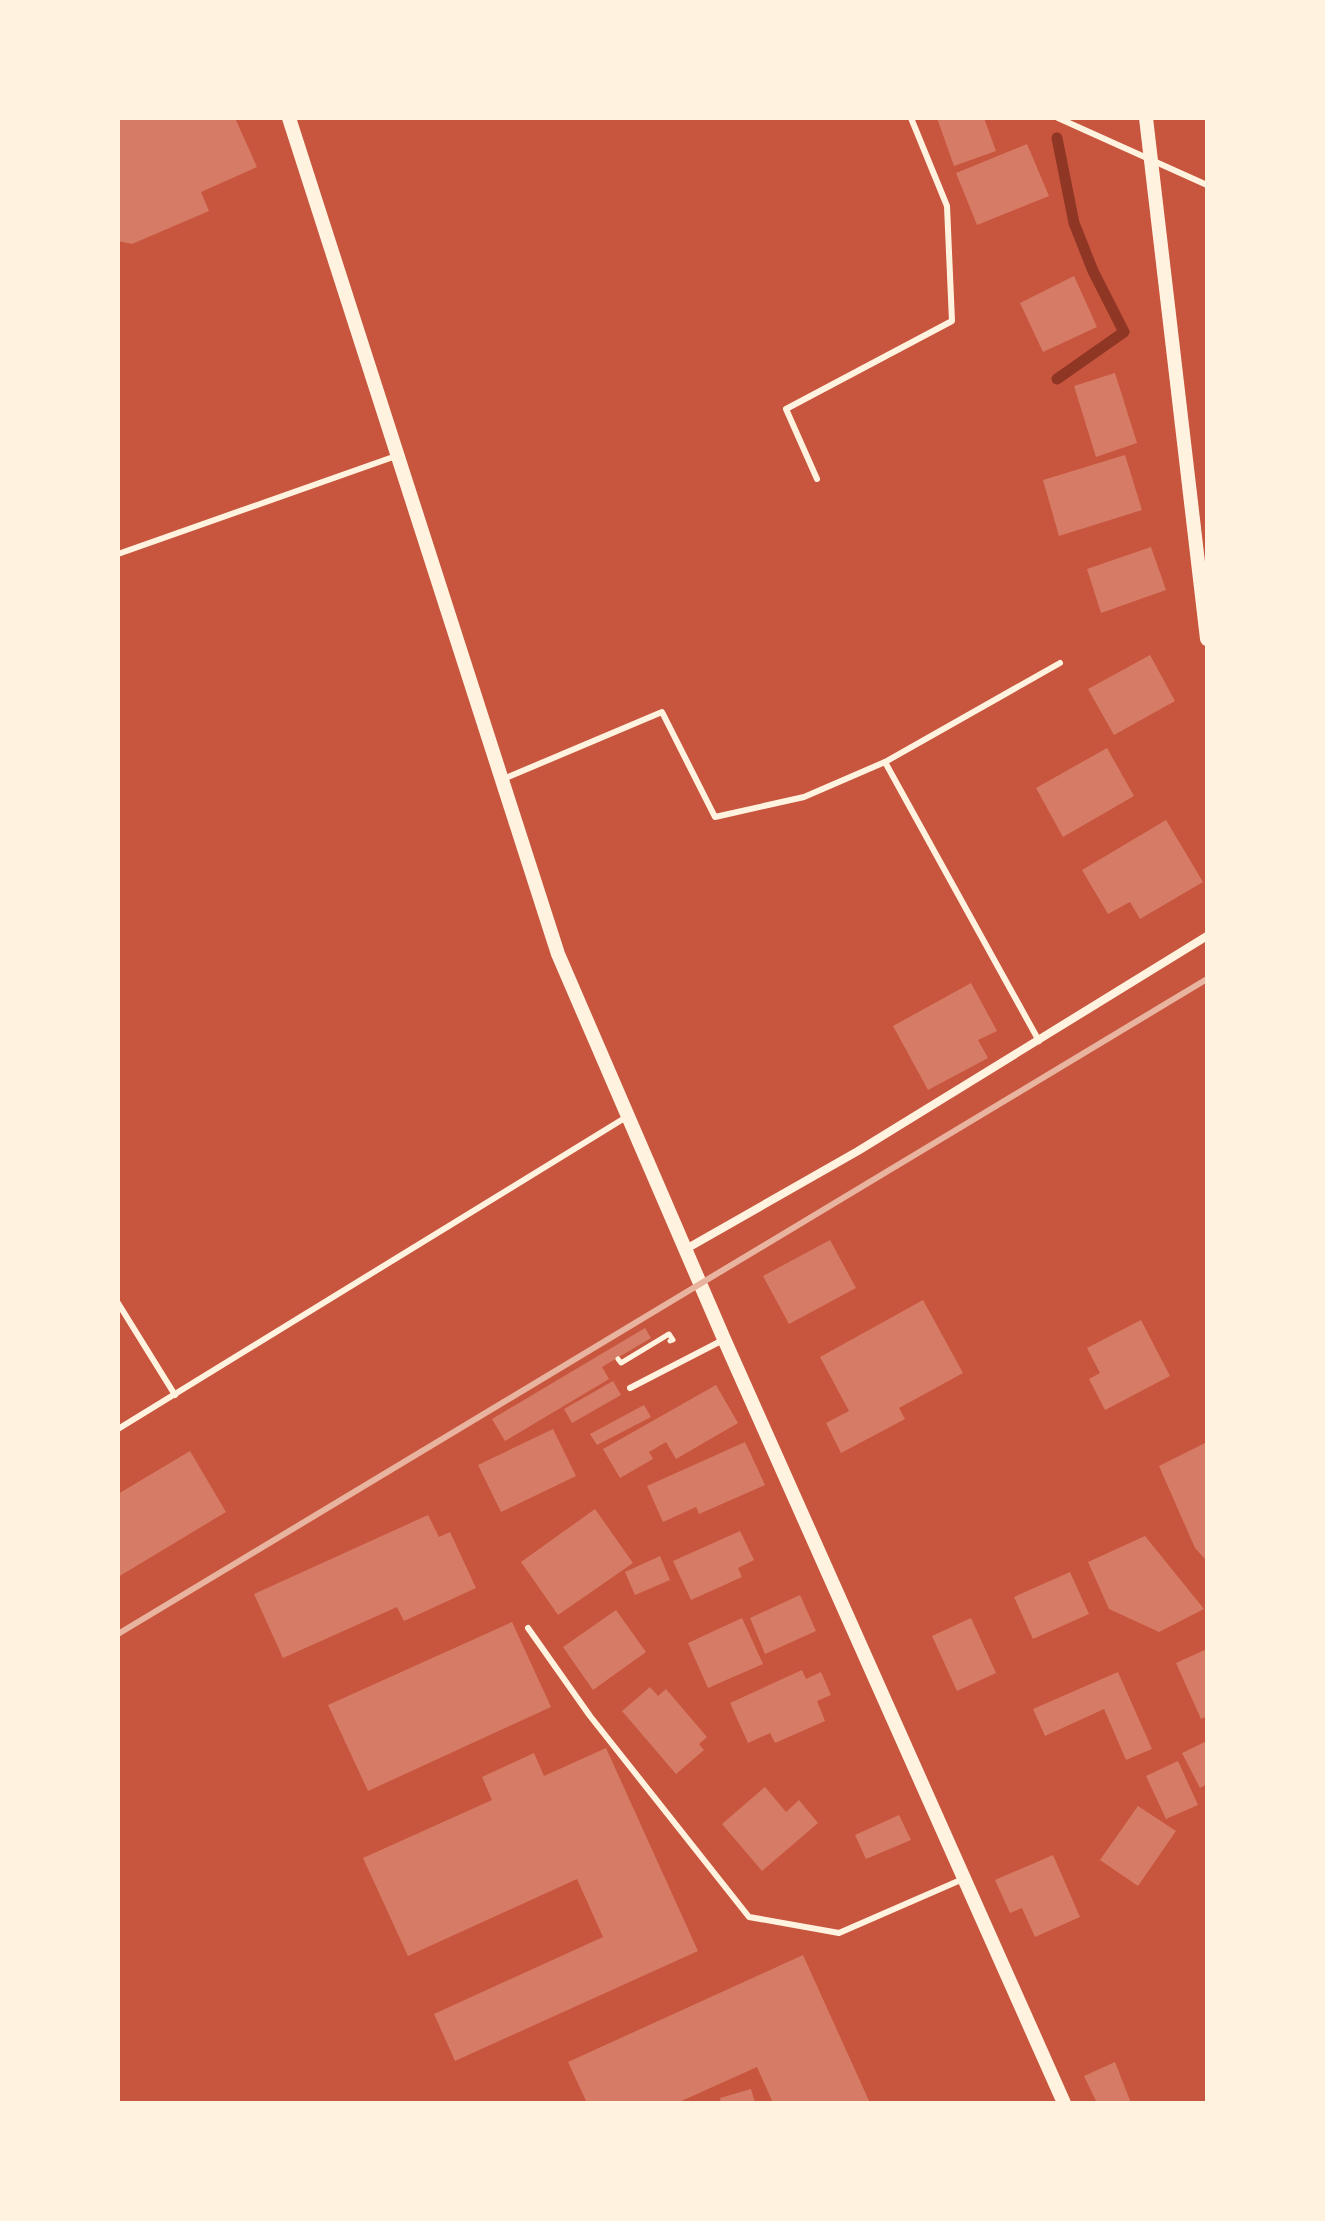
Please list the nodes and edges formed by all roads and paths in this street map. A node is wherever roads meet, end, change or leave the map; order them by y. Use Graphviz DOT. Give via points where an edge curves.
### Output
graph roads {
  1 [pos="289,118"];
  2 [pos="911,118"];
  3 [pos="1058,118"];
  4 [pos="1146,118"];
  5 [pos="1151,159"];
  6 [pos="1207,185"];
  7 [pos="396,456"];
  8 [pos="817,479"];
  9 [pos="118,554"];
  10 [pos="1207,639"];
  11 [pos="1060,663"];
  12 [pos="885,762"];
  13 [pos="501,780"];
  14 [pos="1207,936"];
  15 [pos="1039,1041"];
  16 [pos="628,1116"];
  17 [pos="686,1249"];
  18 [pos="118,1303"];
  19 [pos="724,1339"];
  20 [pos="630,1388"];
  21 [pos="175,1395"];
  22 [pos="118,1429"];
  23 [pos="528,1628"];
  24 [pos="963,1879"];
  25 [pos="1064,2103"];
  1 -- 7 [label="street"];
  2 -- 8 [label="lane" via="947,206 952,321 786,409"];
  3 -- 5 [label="lane"];
  4 -- 5 [label="street"];
  5 -- 6 [label="lane"];
  5 -- 10 [label="street"];
  7 -- 9 [label="lane"];
  7 -- 13 [label="street"];
  11 -- 12 [label="lane"];
  12 -- 13 [label="lane" via="804,797 715,817 662,712"];
  12 -- 15 [label="lane"];
  13 -- 16 [label="street" via="558,954"];
  14 -- 15 [label="street"];
  15 -- 17 [label="street"];
  16 -- 17 [label="street"];
  16 -- 21 [label="lane"];
  17 -- 19 [label="street"];
  18 -- 21 [label="lane"];
  19 -- 20 [label="lane"];
  19 -- 24 [label="street"];
  21 -- 22 [label="lane"];
  23 -- 24 [label="lane" via="590,1716 749,1917 839,1933"];
  24 -- 25 [label="street"];
}
